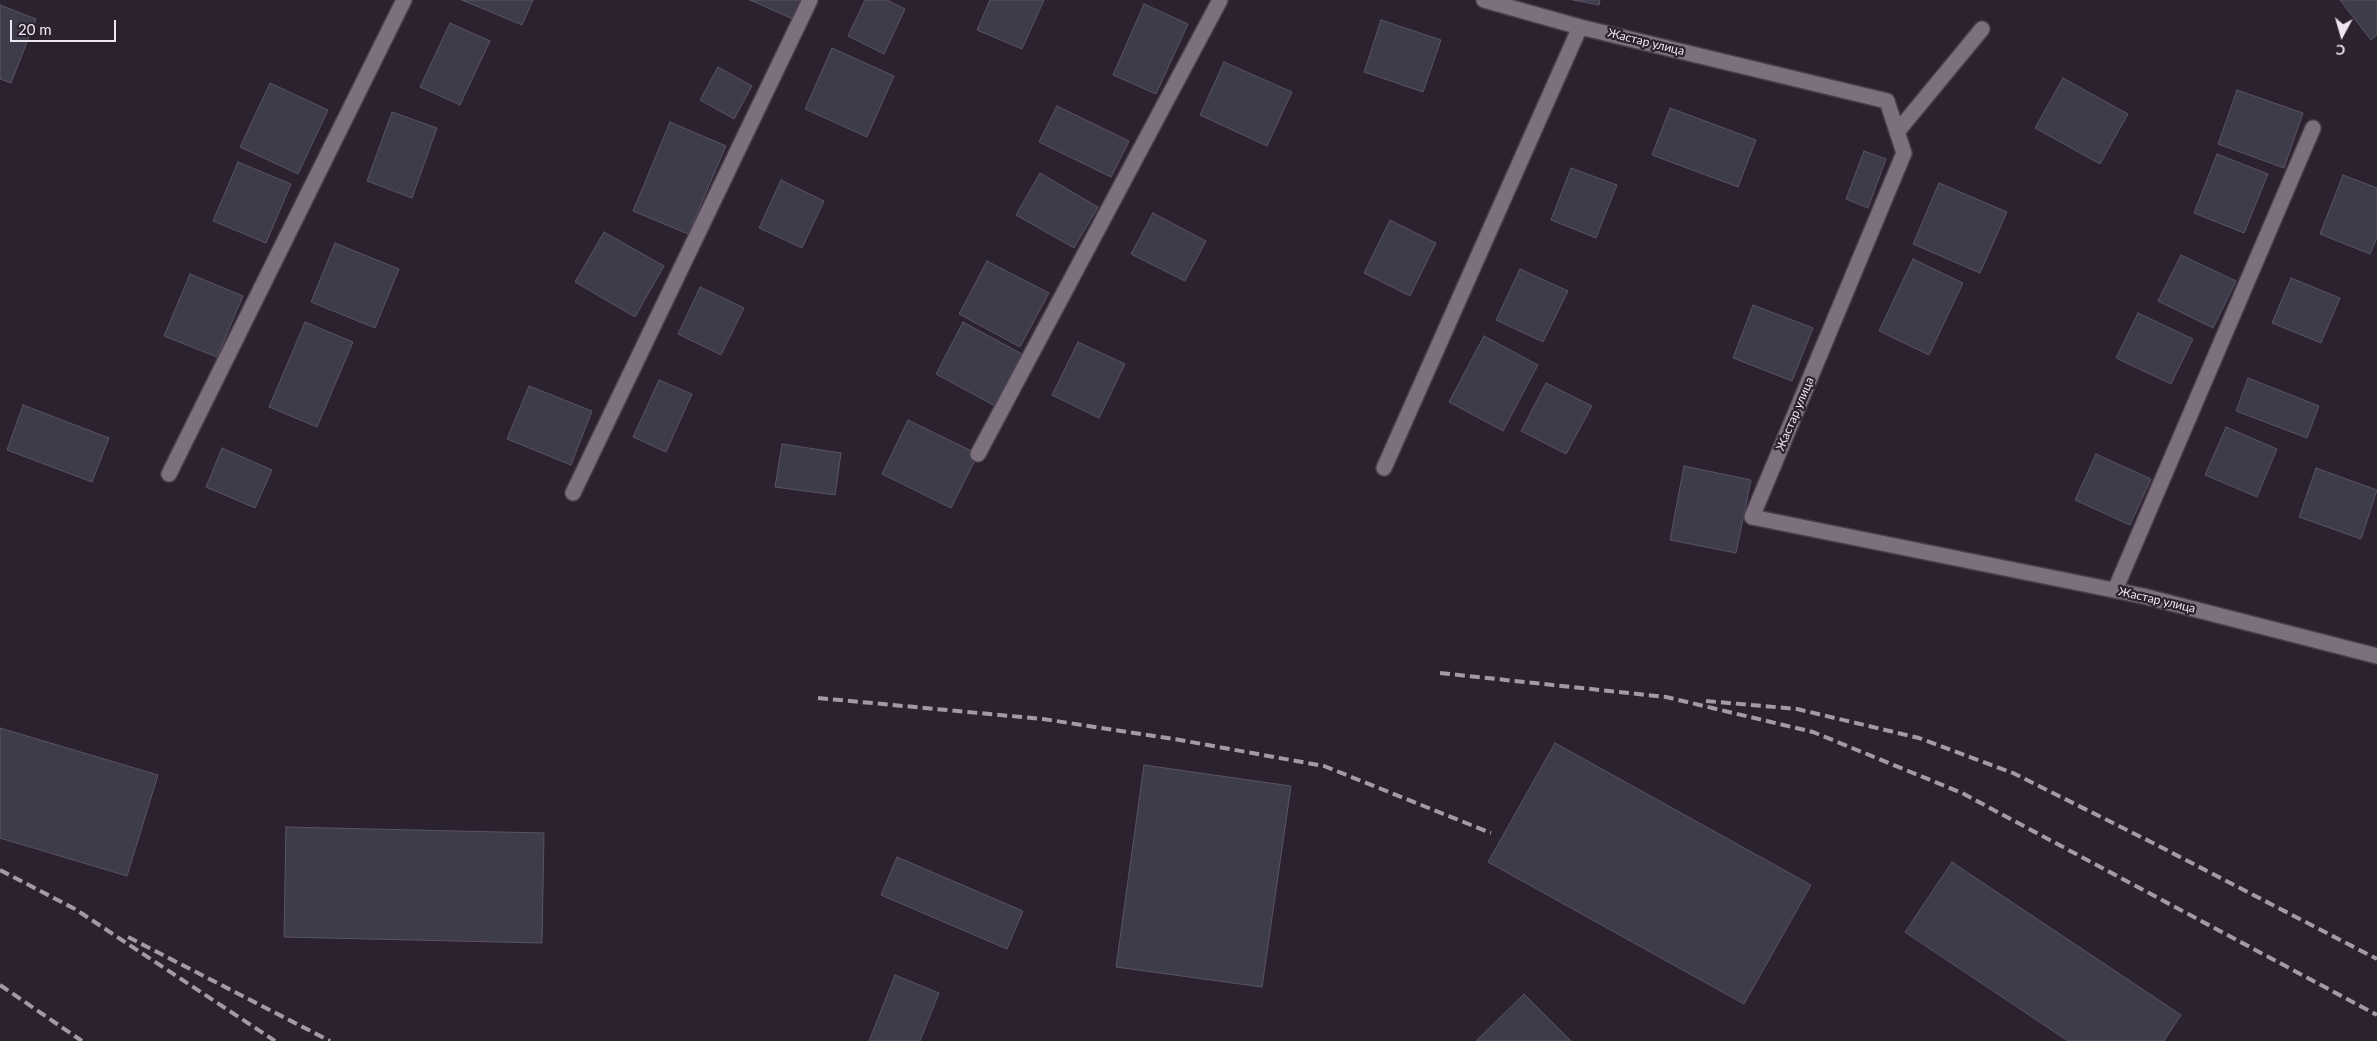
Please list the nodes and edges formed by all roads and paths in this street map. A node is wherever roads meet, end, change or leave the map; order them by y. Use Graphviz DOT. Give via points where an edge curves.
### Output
graph roads {
  1 [pos="404,0"];
  2 [pos="810,0"];
  3 [pos="1220,0"];
  4 [pos="1484,0"];
  5 [pos="1580,26"];
  6 [pos="1982,28"];
  7 [pos="2313,128"];
  8 [pos="1897,132"];
  9 [pos="978,454"];
  10 [pos="1384,468"];
  11 [pos="169,474"];
  12 [pos="573,493"];
  13 [pos="2115,590"];
  14 [pos="2377,656"];
  1 -- 11 [label="street"];
  2 -- 12 [label="street"];
  3 -- 9 [label="street"];
  4 -- 5 [label="street, Жастар улица"];
  5 -- 8 [label="street, Жастар улица" via="1887,101"];
  5 -- 10 [label="street"];
  6 -- 8 [label="street"];
  7 -- 13 [label="street"];
  8 -- 13 [label="street, Жастар улица" via="1904,153 1752,517"];
  13 -- 14 [label="street, Жастар улица"];
}
